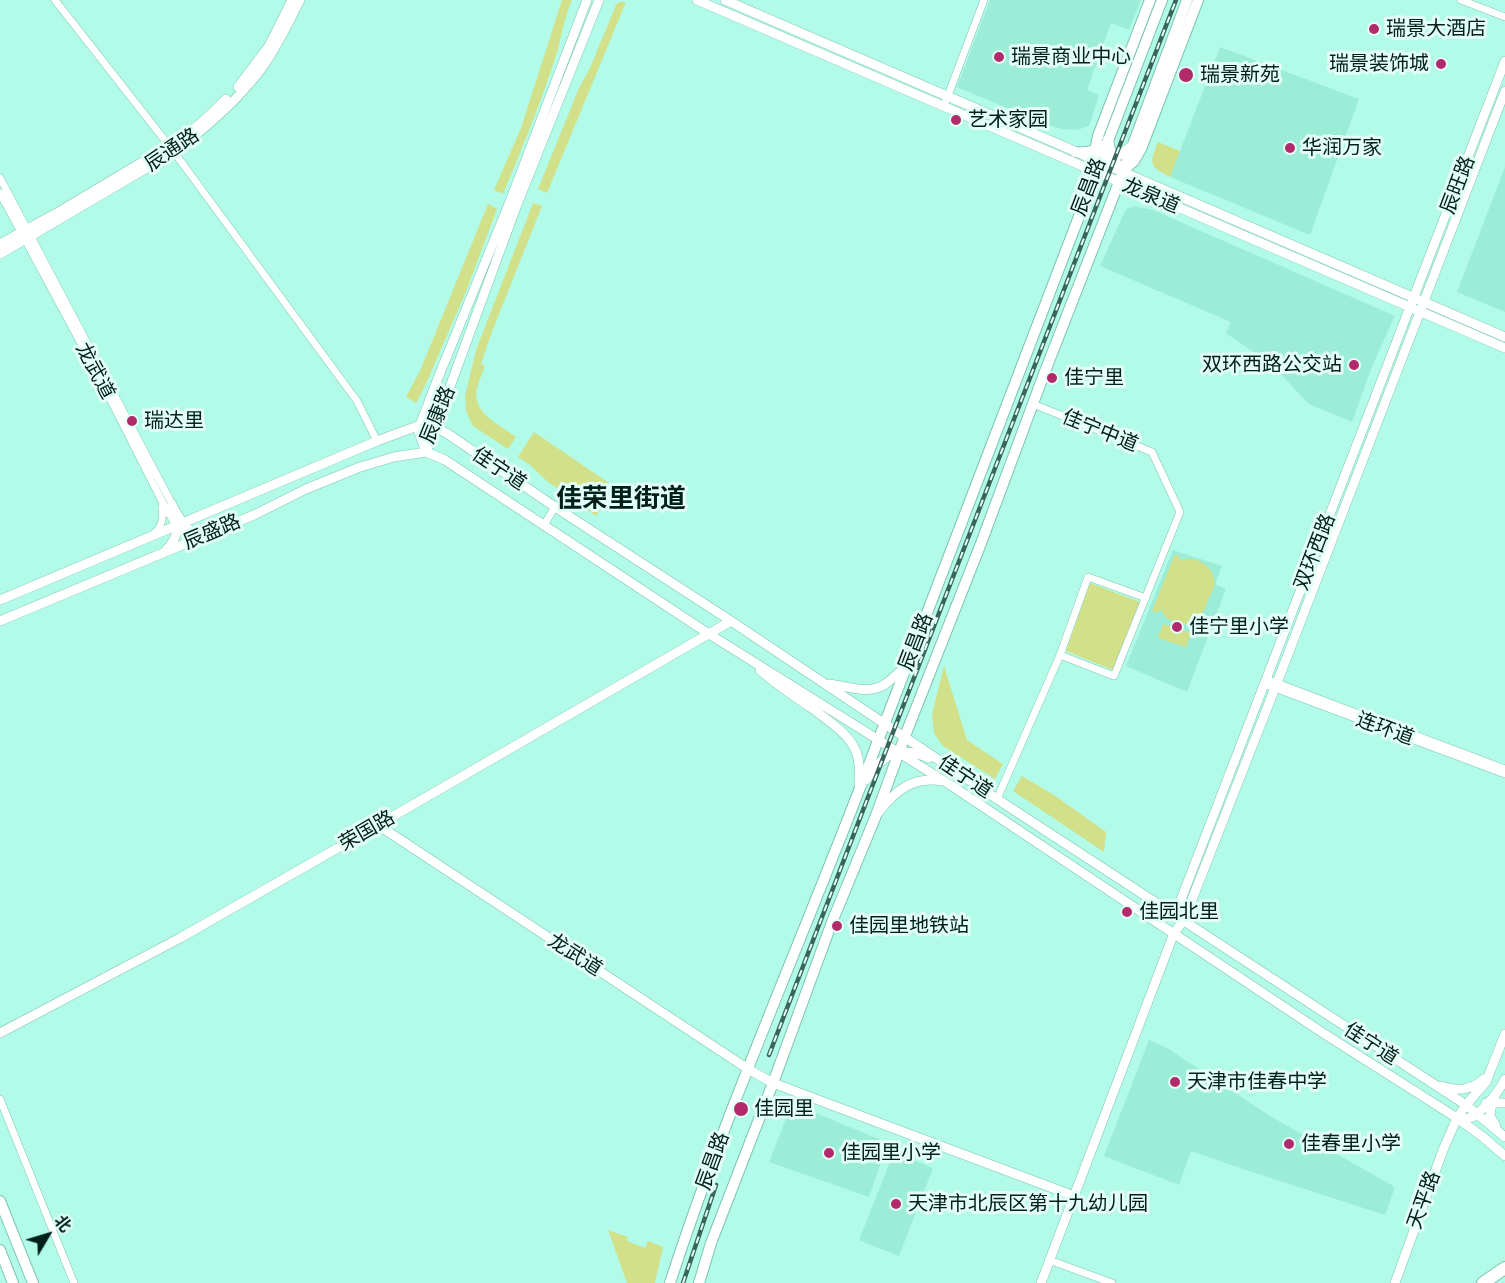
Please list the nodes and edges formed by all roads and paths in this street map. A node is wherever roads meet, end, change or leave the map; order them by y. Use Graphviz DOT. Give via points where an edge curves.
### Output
graph roads {
  1 [pos="55,0"];
  2 [pos="292,0"];
  3 [pos="300,0"];
  4 [pos="587,0"];
  5 [pos="599,0"];
  6 [pos="697,0"];
  7 [pos="725,0"];
  8 [pos="984,0"];
  9 [pos="1150,0"];
  10 [pos="1162,0"];
  11 [pos="1187,0"];
  12 [pos="1198,0"];
  13 [pos="1461,0"];
  14 [pos="1505,17"];
  15 [pos="1505,61"];
  16 [pos="1505,91"];
  17 [pos="945,101"];
  18 [pos="1108,139"];
  19 [pos="1133,145"];
  20 [pos="172,149"];
  21 [pos="1096,149"];
  22 [pos="1074,157"];
  23 [pos="1112,158"];
  24 [pos="1097,167"];
  25 [pos="1121,177"];
  26 [pos="0,178"];
  27 [pos="0,193"];
  28 [pos="1146,194"];
  29 [pos="26,235"];
  30 [pos="0,244"];
  31 [pos="0,254"];
  32 [pos="1417,305"];
  33 [pos="1505,337"];
  34 [pos="1505,348"];
  35 [pos="1034,404"];
  36 [pos="420,425"];
  37 [pos="435,427"];
  38 [pos="377,441"];
  39 [pos="426,452"];
  40 [pos="161,501"];
  41 [pos="172,504"];
  42 [pos="555,507"];
  43 [pos="181,524"];
  44 [pos="544,525"];
  45 [pos="151,537"];
  46 [pos="200,537"];
  47 [pos="165,552"];
  48 [pos="1146,598"];
  49 [pos="0,600"];
  50 [pos="0,621"];
  51 [pos="731,621"];
  52 [pos="709,634"];
  53 [pos="1060,655"];
  54 [pos="745,656"];
  55 [pos="908,664"];
  56 [pos="1265,682"];
  57 [pos="824,683"];
  58 [pos="1276,686"];
  59 [pos="885,723"];
  60 [pos="905,736"];
  61 [pos="879,739"];
  62 [pos="899,752"];
  63 [pos="948,766"];
  64 [pos="1505,769"];
  65 [pos="1505,774"];
  66 [pos="950,784"];
  67 [pos="858,793"];
  68 [pos="997,798"];
  69 [pos="874,818"];
  70 [pos="378,825"];
  71 [pos="1179,917"];
  72 [pos="1174,933"];
  73 [pos="0,1033"];
  74 [pos="1505,1034"];
  75 [pos="748,1069"];
  76 [pos="1492,1069"];
  77 [pos="1505,1079"];
  78 [pos="773,1083"];
  79 [pos="1430,1083"];
  80 [pos="1479,1091"];
  81 [pos="1495,1098"];
  82 [pos="0,1099"];
  83 [pos="1505,1103"];
  84 [pos="1471,1109"];
  85 [pos="1459,1119"];
  86 [pos="1505,1137"];
  87 [pos="1505,1156"];
  88 [pos="1074,1196"];
  89 [pos="0,1201"];
  90 [pos="0,1250"];
  91 [pos="1049,1260"];
  92 [pos="1505,1268"];
  93 [pos="13,1283"];
  94 [pos="33,1283"];
  95 [pos="74,1283"];
  96 [pos="670,1283"];
  97 [pos="699,1283"];
  98 [pos="1041,1283"];
  99 [pos="1112,1283"];
  100 [pos="1395,1283"];
  101 [pos="1483,1283"];
  1 -- 20 [label="street"];
  2 -- 20 [label="street, 辰通路" via="269,46 235,90"];
  3 -- 20 [label="street, 辰通路" via="258,73 197,135"];
  4 -- 36 [label="street, 辰康路"];
  5 -- 37 [label="street, 辰康路" via="516,207"];
  6 -- 17 [label="street"];
  7 -- 17 [label="street"];
  8 -- 17 [label="street"];
  9 -- 21 [label="main road"];
  10 -- 18 [label="main road, 辰昌路"];
  11 -- 19 [label="main road, 辰昌路"];
  12 -- 25 [label="main road" via="1141,149"];
  13 -- 14 [label="street"];
  15 -- 32 [label="street, 辰旺路"];
  16 -- 32 [label="street, 辰旺路"];
  17 -- 22 [label="street"];
  18 -- 21 [label="main road"];
  18 -- 23 [label="main road"];
  18 -- 24 [label="main road, 辰昌路"];
  19 -- 23 [label="street"];
  19 -- 25 [label="main road, 辰昌路"];
  20 -- 29 [label="street, 辰通路"];
  20 -- 38 [label="street" via="357,401"];
  21 -- 22 [label="main road"];
  21 -- 24 [label="main road"];
  22 -- 24 [label="street"];
  23 -- 24 [label="street"];
  23 -- 25 [label="main road"];
  24 -- 25 [label="street, 龙泉道"];
  24 -- 55 [label="main road, 辰昌路"];
  25 -- 28 [label="main road"];
  25 -- 32 [label="street, 龙泉道"];
  25 -- 35 [label="main road, 辰昌路"];
  26 -- 29 [label="street"];
  27 -- 29 [label="street, 龙武道"];
  28 -- 32 [label="street, 龙泉道"];
  29 -- 30 [label="street, 辰通路"];
  29 -- 31 [label="street, 辰通路"];
  29 -- 40 [label="street, 龙武道"];
  29 -- 41 [label="street"];
  32 -- 33 [label="street, 龙泉道"];
  32 -- 34 [label="street, 龙泉道"];
  32 -- 56 [label="street, 双环西路"];
  32 -- 58 [label="street, 双环西路"];
  35 -- 48 [label="street, 佳宁中道" via="1152,452 1180,512"];
  35 -- 60 [label="main road, 辰昌路"];
  36 -- 37 [label="street, 佳宁道"];
  36 -- 38 [label="street, 辰盛路"];
  36 -- 39 [label="street, 辰康路"];
  37 -- 39 [label="street, 辰康路"];
  37 -- 42 [label="street, 佳宁道"];
  38 -- 43 [label="street, 辰盛路"];
  39 -- 44 [label="street, 佳宁道" via="445,460"];
  39 -- 46 [label="street, 辰盛路" via="360,467"];
  40 -- 43 [label="street, 龙武道"];
  40 -- 45 [label="street" via="163,519"];
  41 -- 43 [label="street"];
  42 -- 44 [label="street"];
  42 -- 51 [label="street, 佳宁道"];
  43 -- 45 [label="street, 辰盛路"];
  43 -- 46 [label="street"];
  43 -- 47 [label="street" via="175,541"];
  44 -- 52 [label="street, 佳宁道"];
  45 -- 49 [label="street, 辰盛路"];
  46 -- 47 [label="street, 辰盛路"];
  47 -- 50 [label="street, 辰盛路"];
  48 -- 53 [label="street, 佳宁中道" via="1114,676"];
  48 -- 53 [label="street" via="1088,578"];
  51 -- 52 [label="street, 荣国路"];
  51 -- 57 [label="street, 佳宁道"];
  52 -- 54 [label="street, 佳宁道"];
  52 -- 70 [label="street, 荣国路"];
  53 -- 68 [label="street"];
  54 -- 61 [label="street, 佳宁道"];
  54 -- 67 [label="street" via="850,741 859,766"];
  55 -- 57 [label="street" via="880,687"];
  55 -- 59 [label="main road, 辰昌路"];
  56 -- 58 [label="street, 连环道"];
  56 -- 71 [label="street, 双环西路"];
  57 -- 59 [label="street, 佳宁道"];
  58 -- 64 [label="street, 连环道"];
  58 -- 65 [label="street, 连环道"];
  58 -- 71 [label="street, 双环西路"];
  59 -- 60 [label="street, 佳宁道"];
  59 -- 61 [label="main road, 辰昌路"];
  60 -- 62 [label="main road, 辰昌路"];
  60 -- 63 [label="street, 佳宁道"];
  61 -- 62 [label="street, 佳宁道"];
  61 -- 67 [label="main road, 辰昌路"];
  62 -- 63 [label="street" via="919,753"];
  62 -- 66 [label="street, 佳宁道"];
  62 -- 67 [label="street" via="880,761"];
  62 -- 69 [label="main road, 辰昌路"];
  63 -- 68 [label="street, 佳宁道"];
  66 -- 69 [label="street" via="934,780 914,782 893,796"];
  66 -- 72 [label="street, 佳宁道"];
  67 -- 75 [label="main road, 辰昌路"];
  68 -- 71 [label="street, 佳宁道"];
  69 -- 78 [label="main road, 辰昌路"];
  70 -- 73 [label="street, 荣国路" via="180,938"];
  70 -- 75 [label="street, 龙武道"];
  71 -- 72 [label="street"];
  71 -- 79 [label="street, 佳宁道"];
  72 -- 85 [label="street, 佳宁道"];
  72 -- 88 [label="street"];
  74 -- 76 [label="street"];
  75 -- 78 [label="street, 龙武道"];
  75 -- 96 [label="main road, 辰昌路"];
  76 -- 79 [label="street" via="1478,1084 1466,1089"];
  76 -- 80 [label="street"];
  77 -- 81 [label="street"];
  78 -- 88 [label="street, 龙武道"];
  78 -- 97 [label="main road, 辰昌路"];
  79 -- 84 [label="street, 佳宁道"];
  80 -- 81 [label="street"];
  80 -- 84 [label="street"];
  81 -- 83 [label="street"];
  81 -- 84 [label="street"];
  81 -- 86 [label="street" via="1490,1116"];
  82 -- 95 [label="street"];
  84 -- 85 [label="street, 天平路"];
  84 -- 86 [label="street, 佳宁道"];
  85 -- 87 [label="street, 佳宁道"];
  85 -- 100 [label="street, 天平路" via="1431,1181"];
  88 -- 91 [label="street"];
  89 -- 94 [label="main road"];
  90 -- 93 [label="main road"];
  91 -- 98 [label="street"];
  91 -- 99 [label="street"];
  92 -- 101 [label="highway"];
}
